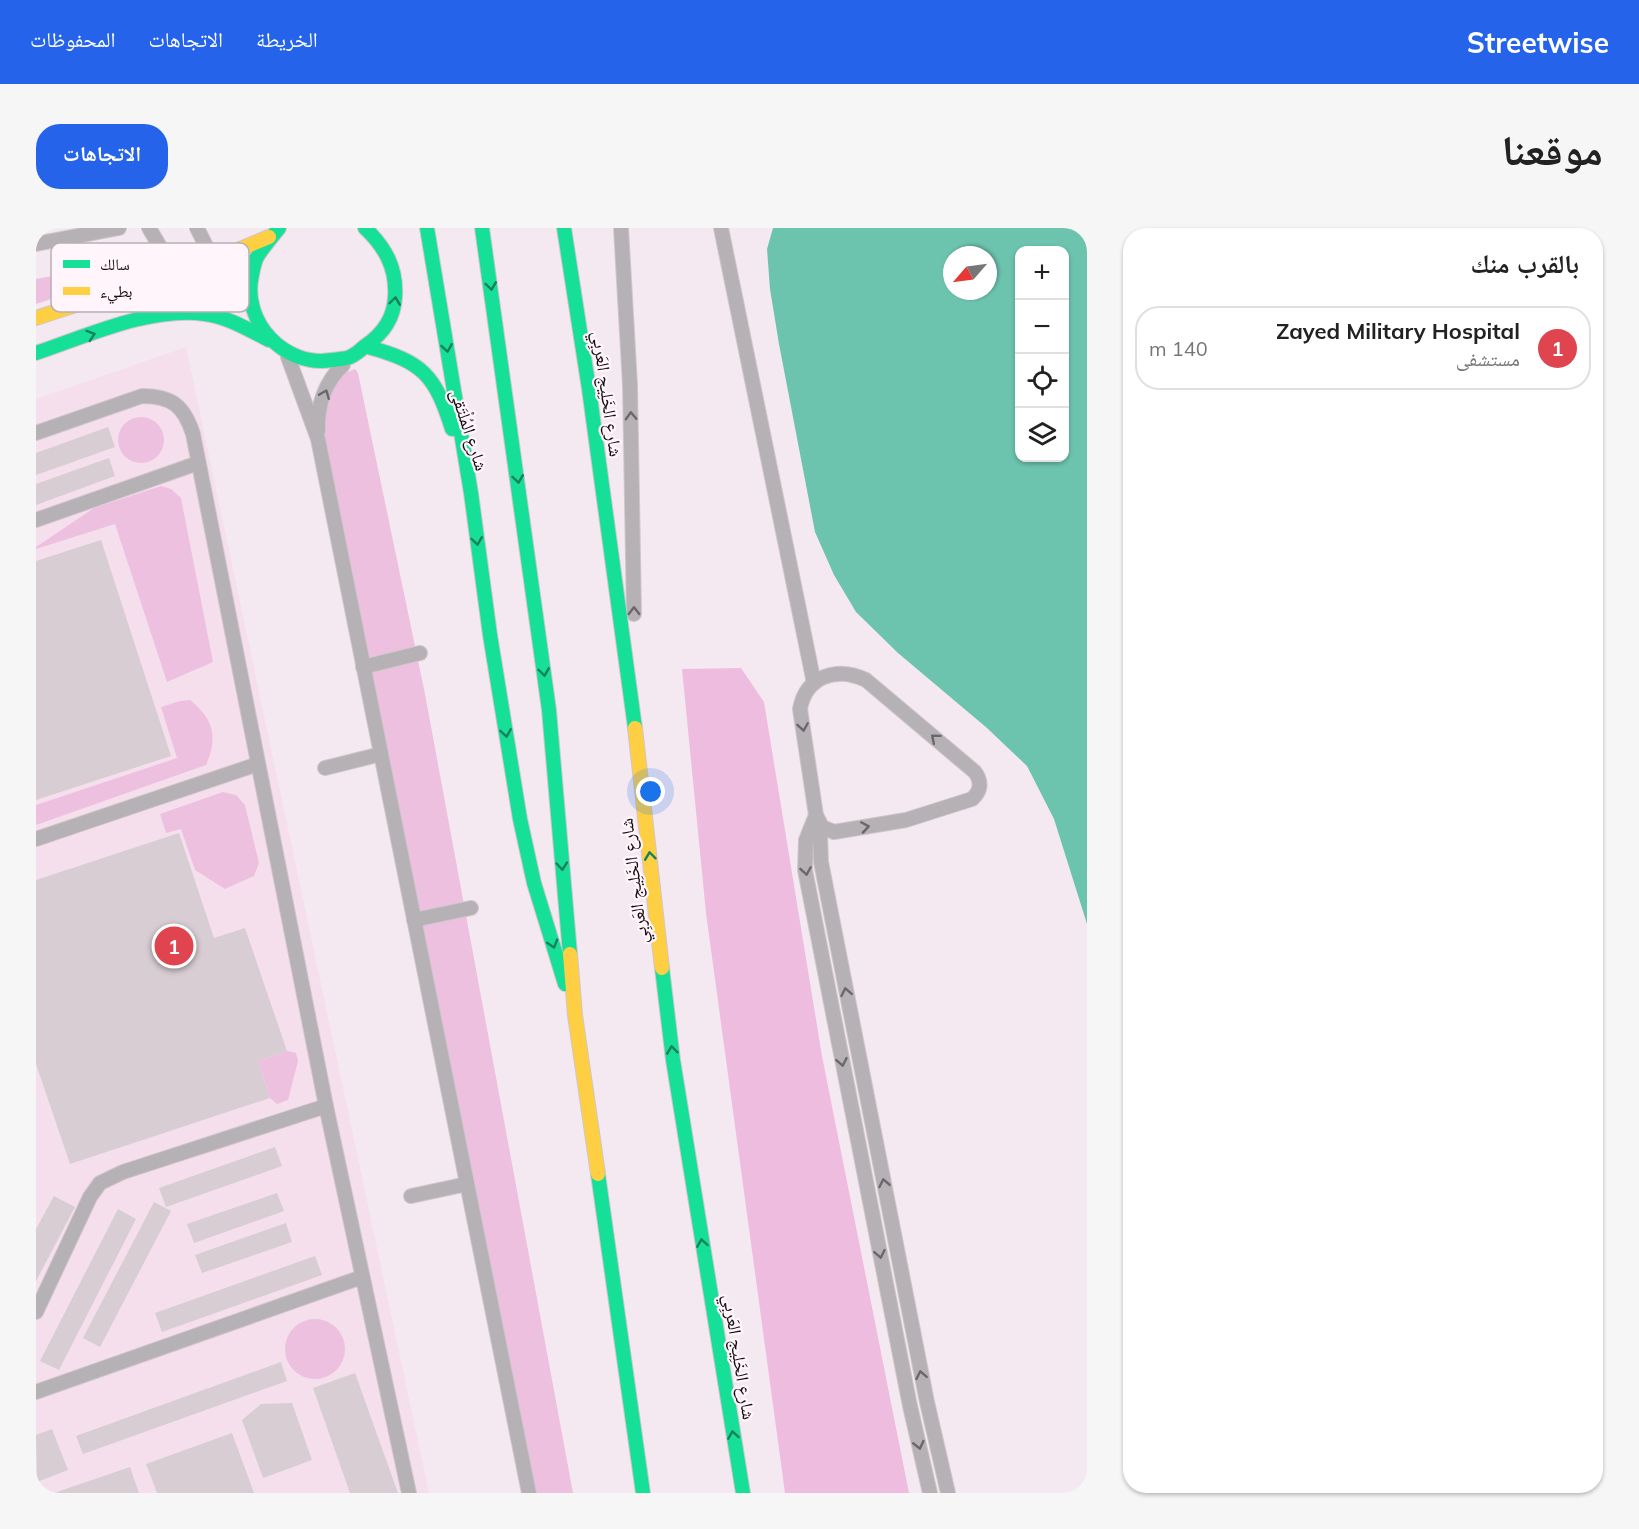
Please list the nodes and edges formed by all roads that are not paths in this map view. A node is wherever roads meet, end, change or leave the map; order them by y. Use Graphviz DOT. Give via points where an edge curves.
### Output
graph roads {
  1 [pos="119,228"];
  2 [pos="149,228"];
  3 [pos="197,228"];
  4 [pos="365,228"];
  5 [pos="427,228"];
  6 [pos="482,228"];
  7 [pos="564,228"];
  8 [pos="621,228"];
  9 [pos="721,228"];
  10 [pos="274,232"];
  11 [pos="158,243"];
  12 [pos="204,243"];
  13 [pos="36,244"];
  14 [pos="249,244"];
  15 [pos="54,312"];
  16 [pos="152,312"];
  17 [pos="36,318"];
  18 [pos="116,326"];
  19 [pos="269,340"];
  20 [pos="368,347"];
  21 [pos="36,353"];
  22 [pos="287,353"];
  23 [pos="352,357"];
  24 [pos="36,433"];
  25 [pos="318,439"];
  26 [pos="198,463"];
  27 [pos="471,493"];
  28 [pos="36,520"];
  29 [pos="420,653"];
  30 [pos="363,667"];
  31 [pos="814,683"];
  32 [pos="633,712"];
  33 [pos="381,754"];
  34 [pos="258,764"];
  35 [pos="325,768"];
  36 [pos="819,821"];
  37 [pos="36,839"];
  38 [pos="471,908"];
  39 [pos="414,920"];
  40 [pos="574,1014"];
  41 [pos="326,1106"];
  42 [pos="467,1184"];
  43 [pos="411,1196"];
  44 [pos="362,1277"];
  45 [pos="36,1311"];
  46 [pos="36,1392"];
  47 [pos="409,1493"];
  48 [pos="529,1493"];
  49 [pos="643,1493"];
  50 [pos="743,1493"];
  51 [pos="930,1493"];
  52 [pos="948,1493"];
  1 -- 13 [label="lane"];
  2 -- 11 [label="lane"];
  3 -- 12 [label="lane"];
  20 -- 4 [label="main road, one-way" via="384,330 394,309 397,285 392,262 380,241"];
  5 -- 27 [label="main road, one-way"];
  6 -- 40 [label="main road, one-way" via="549,710"];
  7 -- 32 [label="main road, شارع الخَلِيج العَربِي"];
  32 -- 8 [label="lane, one-way" via="633,494"];
  9 -- 31 [label="lane"];
  10 -- 14 [label="main road"];
  10 -- 19 [label="main road" via="253,262 249,282 250,303"];
  15 -- 17 [label="main road"];
  16 -- 18 [label="main road"];
  18 -- 19 [label="main road" via="183,312 222,318"];
  21 -- 18 [label="main road, one-way"];
  19 -- 22 [label="main road"];
  20 -- 23 [label="main road"];
  20 -- 27 [label="main road, شارع المُلْتَقى" via="407,359 432,379 446,408"];
  22 -- 23 [label="main road" via="308,362"];
  22 -- 25 [label="lane"];
  25 -- 23 [label="lane, one-way" via="317,416 323,394 334,374"];
  24 -- 26 [label="lane" via="142,396 156,396 168,399 188,419"];
  25 -- 30 [label="lane"];
  26 -- 28 [label="lane"];
  26 -- 34 [label="lane"];
  27 -- 40 [label="main road, one-way" via="520,819 534,883"];
  29 -- 30 [label="lane"];
  30 -- 33 [label="lane"];
  31 -- 36 [label="lane, one-way" via="802,696 800,709"];
  36 -- 31 [label="lane, one-way" via="834,832 918,817 972,799 981,784 975,772 866,680 838,673"];
  50 -- 32 [label="main road, شارع الخَلِيج العَربِي, one-way" via="673,1060"];
  33 -- 35 [label="lane"];
  33 -- 39 [label="lane"];
  34 -- 37 [label="lane"];
  34 -- 41 [label="lane"];
  36 -- 51 [label="lane, one-way" via="806,840 805,870"];
  52 -- 36 [label="lane, one-way" via="922,1380 821,862"];
  38 -- 39 [label="lane"];
  39 -- 42 [label="lane"];
  40 -- 49 [label="main road"];
  41 -- 44 [label="lane"];
  41 -- 45 [label="lane" via="100,1183"];
  42 -- 43 [label="lane"];
  42 -- 48 [label="lane"];
  44 -- 46 [label="lane"];
  44 -- 47 [label="lane"];
}
